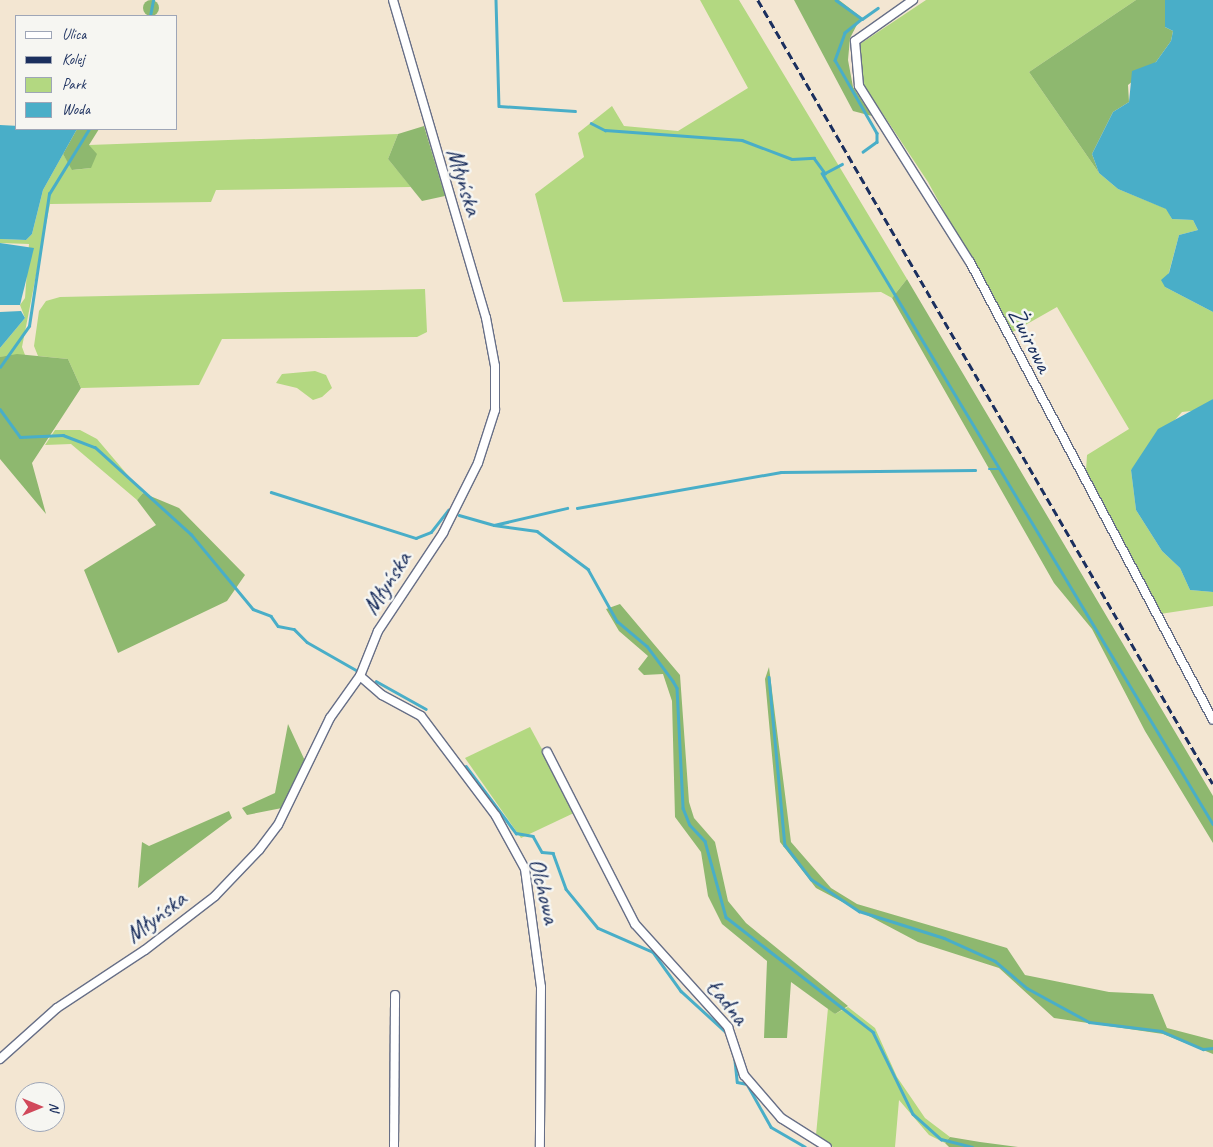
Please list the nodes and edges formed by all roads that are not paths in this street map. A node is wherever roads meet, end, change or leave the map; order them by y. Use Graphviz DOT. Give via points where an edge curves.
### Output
graph roads {
  1 [pos="393,0"];
  2 [pos="913,0"];
  3 [pos="360,676"];
  4 [pos="1213,720"];
  5 [pos="547,752"];
  6 [pos="396,994"];
  7 [pos="0,1059"];
  8 [pos="394,1147"];
  9 [pos="540,1147"];
  10 [pos="827,1147"];
  1 -- 3 [label="street, Młyńska" via="486,318 495,366 495,410 478,463 456,506 378,631"];
  2 -- 4 [label="street, Żwirowa" via="854,41 859,86 970,262"];
  3 -- 7 [label="street, Młyńska" via="330,718 278,824 259,850 215,896 145,950 57,1008"];
  3 -- 9 [label="street, Olchowa" via="382,695 421,716 496,816 525,869 541,987"];
  5 -- 10 [label="street, Ładna" via="636,924 728,1027 738,1046 744,1075 781,1118"];
  6 -- 8 [label="street"];
}
